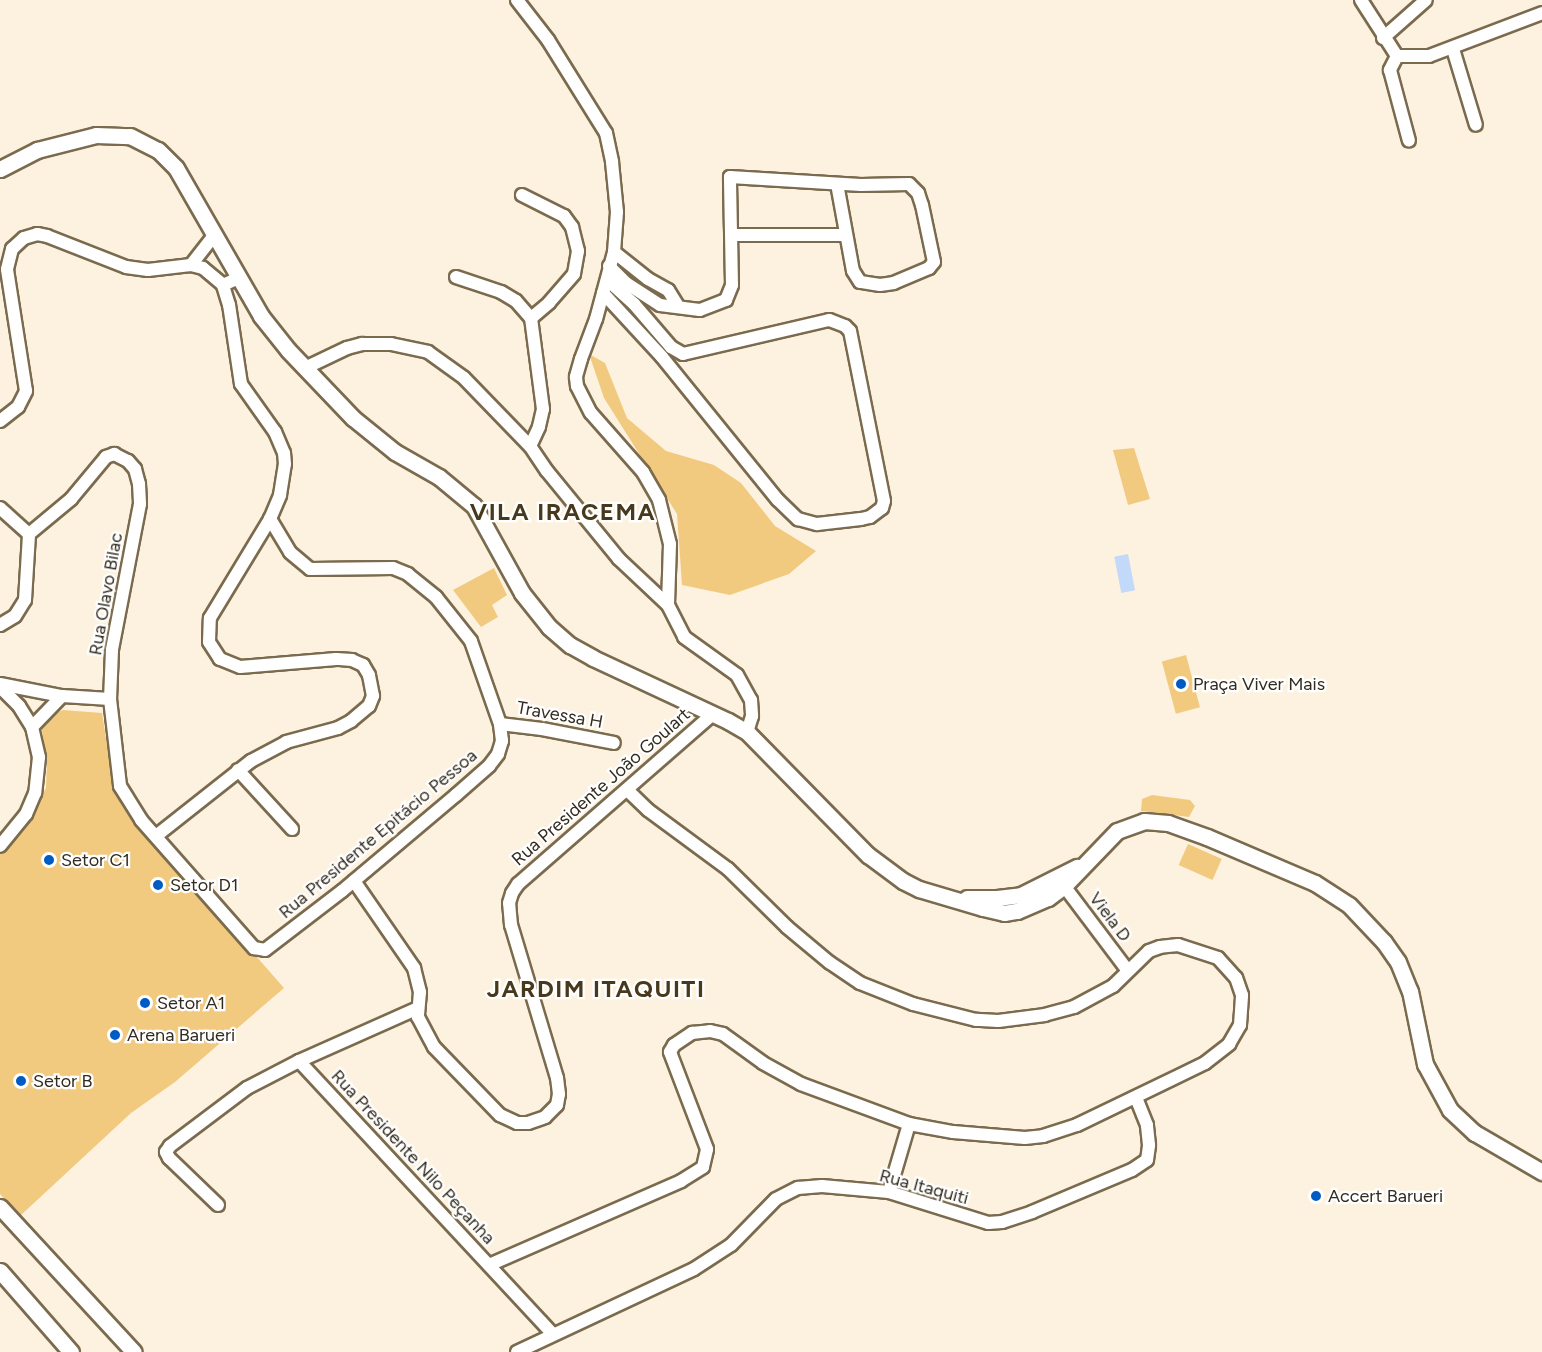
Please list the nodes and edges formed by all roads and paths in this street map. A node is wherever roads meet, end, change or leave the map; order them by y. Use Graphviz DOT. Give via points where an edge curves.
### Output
graph roads {
  1 [pos="517,0"];
  2 [pos="1362,0"];
  3 [pos="1426,0"];
  4 [pos="1542,13"];
  5 [pos="1383,38"];
  6 [pos="1453,49"];
  7 [pos="1397,56"];
  8 [pos="1476,125"];
  9 [pos="1409,141"];
  10 [pos="0,168"];
  11 [pos="837,184"];
  12 [pos="522,195"];
  13 [pos="215,234"];
  14 [pos="732,235"];
  15 [pos="845,235"];
  16 [pos="614,252"];
  17 [pos="191,265"];
  18 [pos="609,266"];
  19 [pos="456,277"];
  20 [pos="239,278"];
  21 [pos="648,279"];
  22 [pos="608,280"];
  23 [pos="223,285"];
  24 [pos="603,293"];
  25 [pos="643,295"];
  26 [pos="678,306"];
  27 [pos="643,314"];
  28 [pos="531,318"];
  29 [pos="633,324"];
  30 [pos="671,347"];
  31 [pos="662,357"];
  32 [pos="305,368"];
  33 [pos="0,421"];
  34 [pos="530,446"];
  35 [pos="0,508"];
  36 [pos="270,519"];
  37 [pos="29,534"];
  38 [pos="668,605"];
  39 [pos="0,625"];
  40 [pos="0,686"];
  41 [pos="37,692"];
  42 [pos="62,696"];
  43 [pos="110,699"];
  44 [pos="23,712"];
  45 [pos="712,715"];
  46 [pos="500,724"];
  47 [pos="32,727"];
  48 [pos="747,732"];
  49 [pos="614,743"];
  50 [pos="238,770"];
  51 [pos="627,790"];
  52 [pos="292,829"];
  53 [pos="156,836"];
  54 [pos="0,846"];
  55 [pos="1090,859"];
  56 [pos="354,881"];
  57 [pos="1064,886"];
  58 [pos="940,896"];
  59 [pos="254,948"];
  60 [pos="1128,970"];
  61 [pos="418,1008"];
  62 [pos="299,1061"];
  63 [pos="1136,1098"];
  64 [pos="909,1125"];
  65 [pos="1542,1172"];
  66 [pos="889,1192"];
  67 [pos="218,1205"];
  68 [pos="0,1207"];
  69 [pos="489,1265"];
  70 [pos="0,1271"];
  71 [pos="553,1334"];
  72 [pos="71,1352"];
  73 [pos="134,1352"];
  74 [pos="517,1352"];
  1 -- 16 [label="street" via="548,40 606,133 617,212"];
  2 -- 5 [label="street"];
  3 -- 5 [label="street"];
  4 -- 6 [label="street"];
  5 -- 7 [label="street"];
  6 -- 7 [label="street" via="1429,56"];
  6 -- 8 [label="street"];
  7 -- 9 [label="street" via="1390,70"];
  10 -- 13 [label="main road" via="55,144 96,135 130,136 158,150 176,168"];
  11 -- 14 [label="street" via="730,177"];
  11 -- 15 [label="street"];
  11 -- 15 [label="street" via="898,182 914,188 922,205 934,262 894,283 866,284 853,271"];
  12 -- 28 [label="street" via="564,216 572,226 578,251 574,274"];
  13 -- 17 [label="street"];
  13 -- 20 [label="main road"];
  14 -- 15 [label="street"];
  14 -- 26 [label="street" via="729,297 700,310"];
  16 -- 18 [label="street"];
  16 -- 21 [label="street"];
  17 -- 23 [label="street" via="203,268"];
  17 -- 33 [label="street" via="148,270 126,267 47,236 30,235 18,242 7,269 26,391 18,407"];
  18 -- 22 [label="street"];
  18 -- 25 [label="street"];
  19 -- 28 [label="street" via="501,292 516,301"];
  20 -- 23 [label="street"];
  20 -- 32 [label="main road" via="261,316"];
  21 -- 25 [label="street"];
  21 -- 26 [label="street" via="668,290"];
  22 -- 24 [label="street"];
  22 -- 27 [label="street"];
  23 -- 36 [label="street" via="241,384 267,418 284,453 285,476"];
  24 -- 29 [label="street"];
  24 -- 38 [label="street" via="581,359 577,386 591,413 643,472 659,500 670,544"];
  25 -- 26 [label="street" via="660,304"];
  27 -- 29 [label="street"];
  27 -- 30 [label="street"];
  28 -- 34 [label="street" via="543,409"];
  29 -- 31 [label="street"];
  30 -- 31 [label="street"];
  30 -- 31 [label="street" via="688,353 829,320 845,326 850,331 884,501 882,508 861,519 817,524 798,519 778,500"];
  32 -- 34 [label="street" via="337,351 362,344 428,352 464,378"];
  32 -- 45 [label="main road" via="353,418 474,506 522,593 559,636 593,658"];
  34 -- 38 [label="street" via="619,559"];
  35 -- 37 [label="street"];
  36 -- 46 [label="street" via="290,552 310,569 393,568 408,574 436,597 471,641"];
  36 -- 50 [label="street" via="210,618 209,642 214,652 228,664 240,667 352,660 363,665 373,696 360,715 338,728 286,741"];
  37 -- 39 [label="street" via="25,600 15,616"];
  37 -- 43 [label="street, Rua Olavo Bilac" via="71,499 98,462 114,454 135,469 140,504 112,650"];
  38 -- 48 [label="street" via="684,637 732,670 746,687 753,710"];
  40 -- 41 [label="street"];
  40 -- 44 [label="street"];
  41 -- 42 [label="street"];
  41 -- 44 [label="street"];
  42 -- 43 [label="street"];
  42 -- 47 [label="street"];
  43 -- 53 [label="street, Rua Olavo Bilac" via="120,786"];
  44 -- 47 [label="street"];
  45 -- 48 [label="main road"];
  45 -- 51 [label="street, Rua Presidente João Goulart"];
  46 -- 49 [label="street, Travessa H"];
  46 -- 56 [label="street, Rua Presidente Epitácio Pessoa" via="498,754 489,766"];
  47 -- 54 [label="street" via="39,757 35,794 26,814"];
  48 -- 58 [label="main road" via="876,862 903,881"];
  50 -- 52 [label="street"];
  50 -- 53 [label="street"];
  51 -- 60 [label="street" via="728,869 830,963 860,983 913,1004 976,1020 1020,1020 1084,1003 1113,986"];
  51 -- 61 [label="street, Rua Presidente João Goulart" via="518,884 509,903 511,925 557,1078 559,1094 551,1112 528,1123 517,1123 500,1115 434,1047 420,1024"];
  53 -- 59 [label="street, Rua Olavo Bilac"];
  55 -- 57 [label="main road"];
  55 -- 58 [label="main road" via="1021,895"];
  55 -- 65 [label="main road" via="1123,826 1143,820 1159,821 1294,872 1349,905 1384,942 1402,969 1425,1064 1450,1110 1476,1133"];
  56 -- 59 [label="street, Rua Presidente Epitácio Pessoa" via="270,947 262,951"];
  56 -- 61 [label="street, Rua Presidente João Goulart" via="414,968 420,992"];
  57 -- 58 [label="main road" via="1009,913"];
  57 -- 60 [label="street, Viela D"];
  60 -- 63 [label="street, Rua Presidente Nilo Peçanha" via="1149,951 1170,945 1207,953 1236,978 1242,995 1236,1036 1214,1058"];
  61 -- 62 [label="street"];
  62 -- 67 [label="street" via="242,1091 166,1152"];
  62 -- 69 [label="street, Rua Presidente Nilo Peçanha"];
  63 -- 64 [label="street, Rua Presidente Nilo Peçanha" via="1056,1133 1034,1137"];
  63 -- 66 [label="street, Rua Itaquiti" via="1147,1125 1147,1160 1025,1215 988,1222"];
  64 -- 66 [label="street"];
  64 -- 69 [label="street, Rua Presidente Nilo Peçanha" via="801,1084 723,1034 692,1033 670,1052 707,1149 703,1167 681,1181"];
  66 -- 71 [label="street, Rua Itaquiti" via="822,1186 788,1192 776,1199 731,1245 694,1269"];
  68 -- 73 [label="main road"];
  69 -- 71 [label="street"];
  70 -- 72 [label="main road"];
  71 -- 74 [label="street, Rua Itaquiti"];
}
